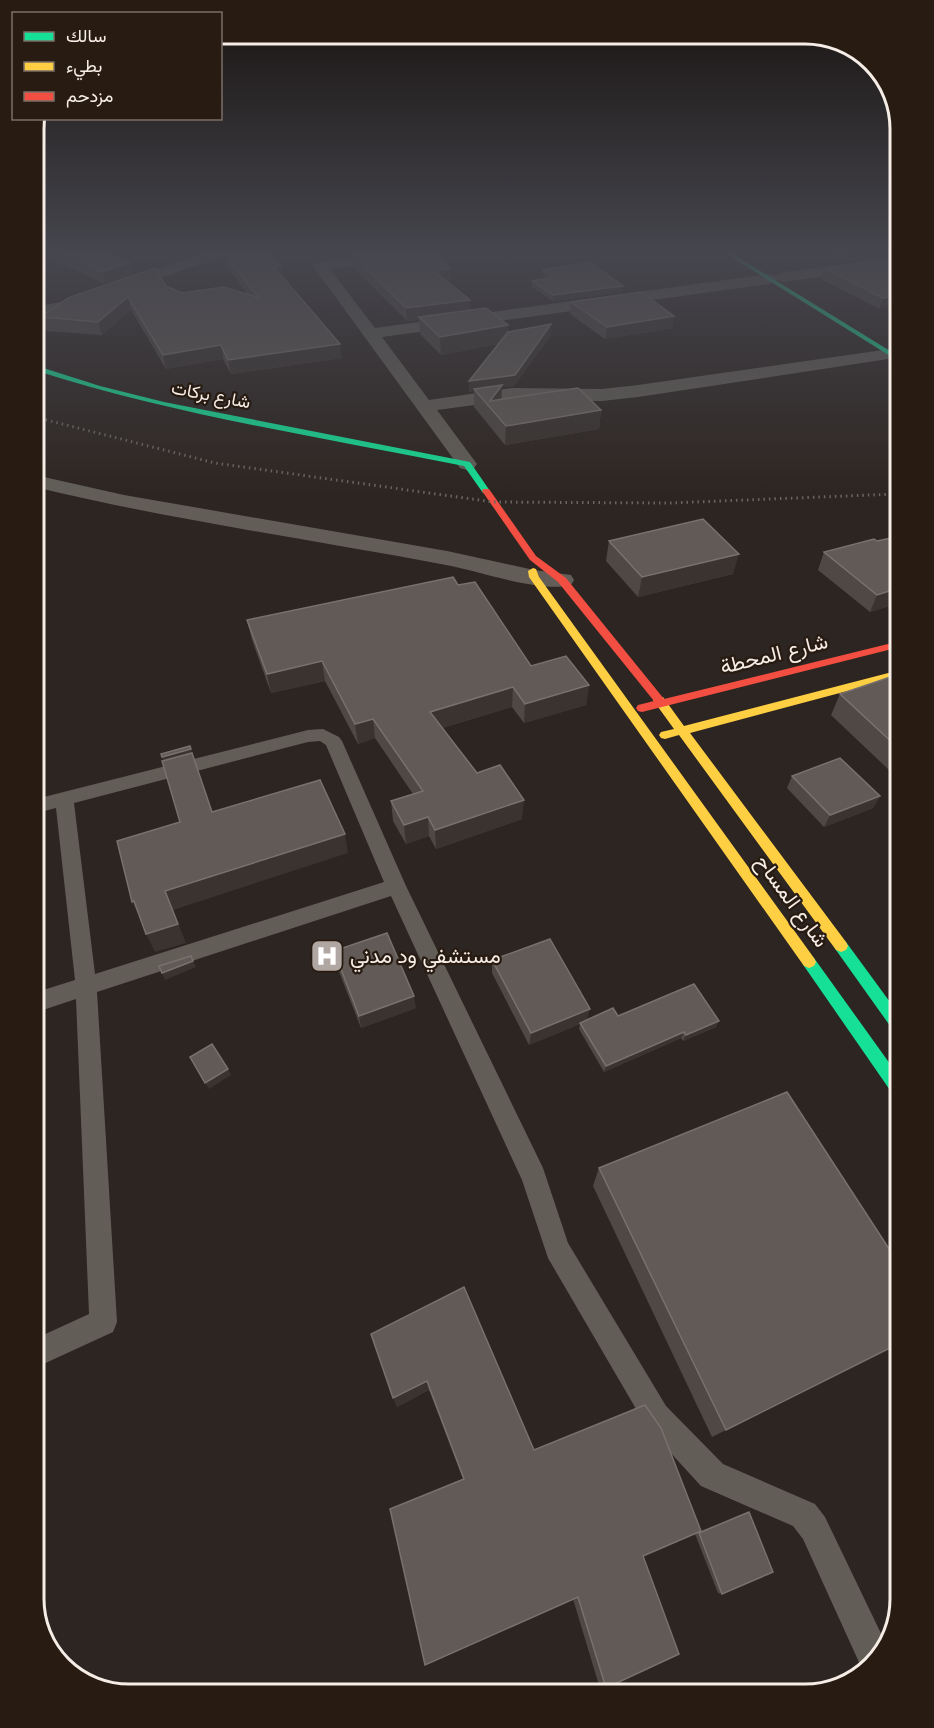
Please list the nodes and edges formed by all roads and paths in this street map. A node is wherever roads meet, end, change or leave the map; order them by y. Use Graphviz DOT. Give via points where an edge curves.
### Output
graph roads {
  1 [pos="369,334"];
  2 [pos="866,335"];
  3 [pos="890,350"];
  4 [pos="890,352"];
  5 [pos="44,370"];
  6 [pos="424,406"];
  7 [pos="302,417"];
  8 [pos="350,439"];
  9 [pos="467,464"];
  10 [pos="44,483"];
  11 [pos="533,567"];
  12 [pos="562,580"];
  13 [pos="890,646"];
  14 [pos="890,677"];
  15 [pos="661,703"];
  16 [pos="632,710"];
  17 [pos="683,730"];
  18 [pos="652,739"];
  19 [pos="64,798"];
  20 [pos="44,804"];
  21 [pos="396,886"];
  22 [pos="86,986"];
  23 [pos="44,1000"];
  24 [pos="890,1011"];
  25 [pos="890,1077"];
  26 [pos="44,1350"];
  27 [pos="872,1652"];
  1 -- 6 [label="street"];
  2 -- 3 [label="main road"];
  4 -- 6 [label="street" via="638,392 512,394"];
  5 -- 8 [label="main road, شارع بركات" via="152,402"];
  6 -- 9 [label="street"];
  7 -- 8 [label="main road, شارع بركات"];
  8 -- 9 [label="main road, شارع بركات"];
  9 -- 11 [label="main road, شارع المساح"];
  10 -- 11 [label="street" via="136,504 447,558"];
  11 -- 12 [label="street"];
  11 -- 16 [label="main road, شارع المساح"];
  12 -- 15 [label="main road, شارع المساح"];
  13 -- 15 [label="main road, شارع المحطة"];
  14 -- 17 [label="main road"];
  15 -- 16 [label="main road, شارع المحطة"];
  15 -- 17 [label="main road, شارع المساح"];
  16 -- 18 [label="main road, شارع المساح"];
  17 -- 18 [label="main road"];
  17 -- 24 [label="main road, شارع المساح"];
  18 -- 25 [label="main road, شارع المساح"];
  19 -- 20 [label="lane"];
  19 -- 21 [label="lane" via="323,735 333,741"];
  19 -- 22 [label="lane"];
  21 -- 22 [label="lane"];
  21 -- 27 [label="lane" via="534,1177 557,1249 656,1416 712,1475 804,1515 814,1528"];
  22 -- 23 [label="lane"];
  22 -- 26 [label="lane" via="104,1322"];
}
